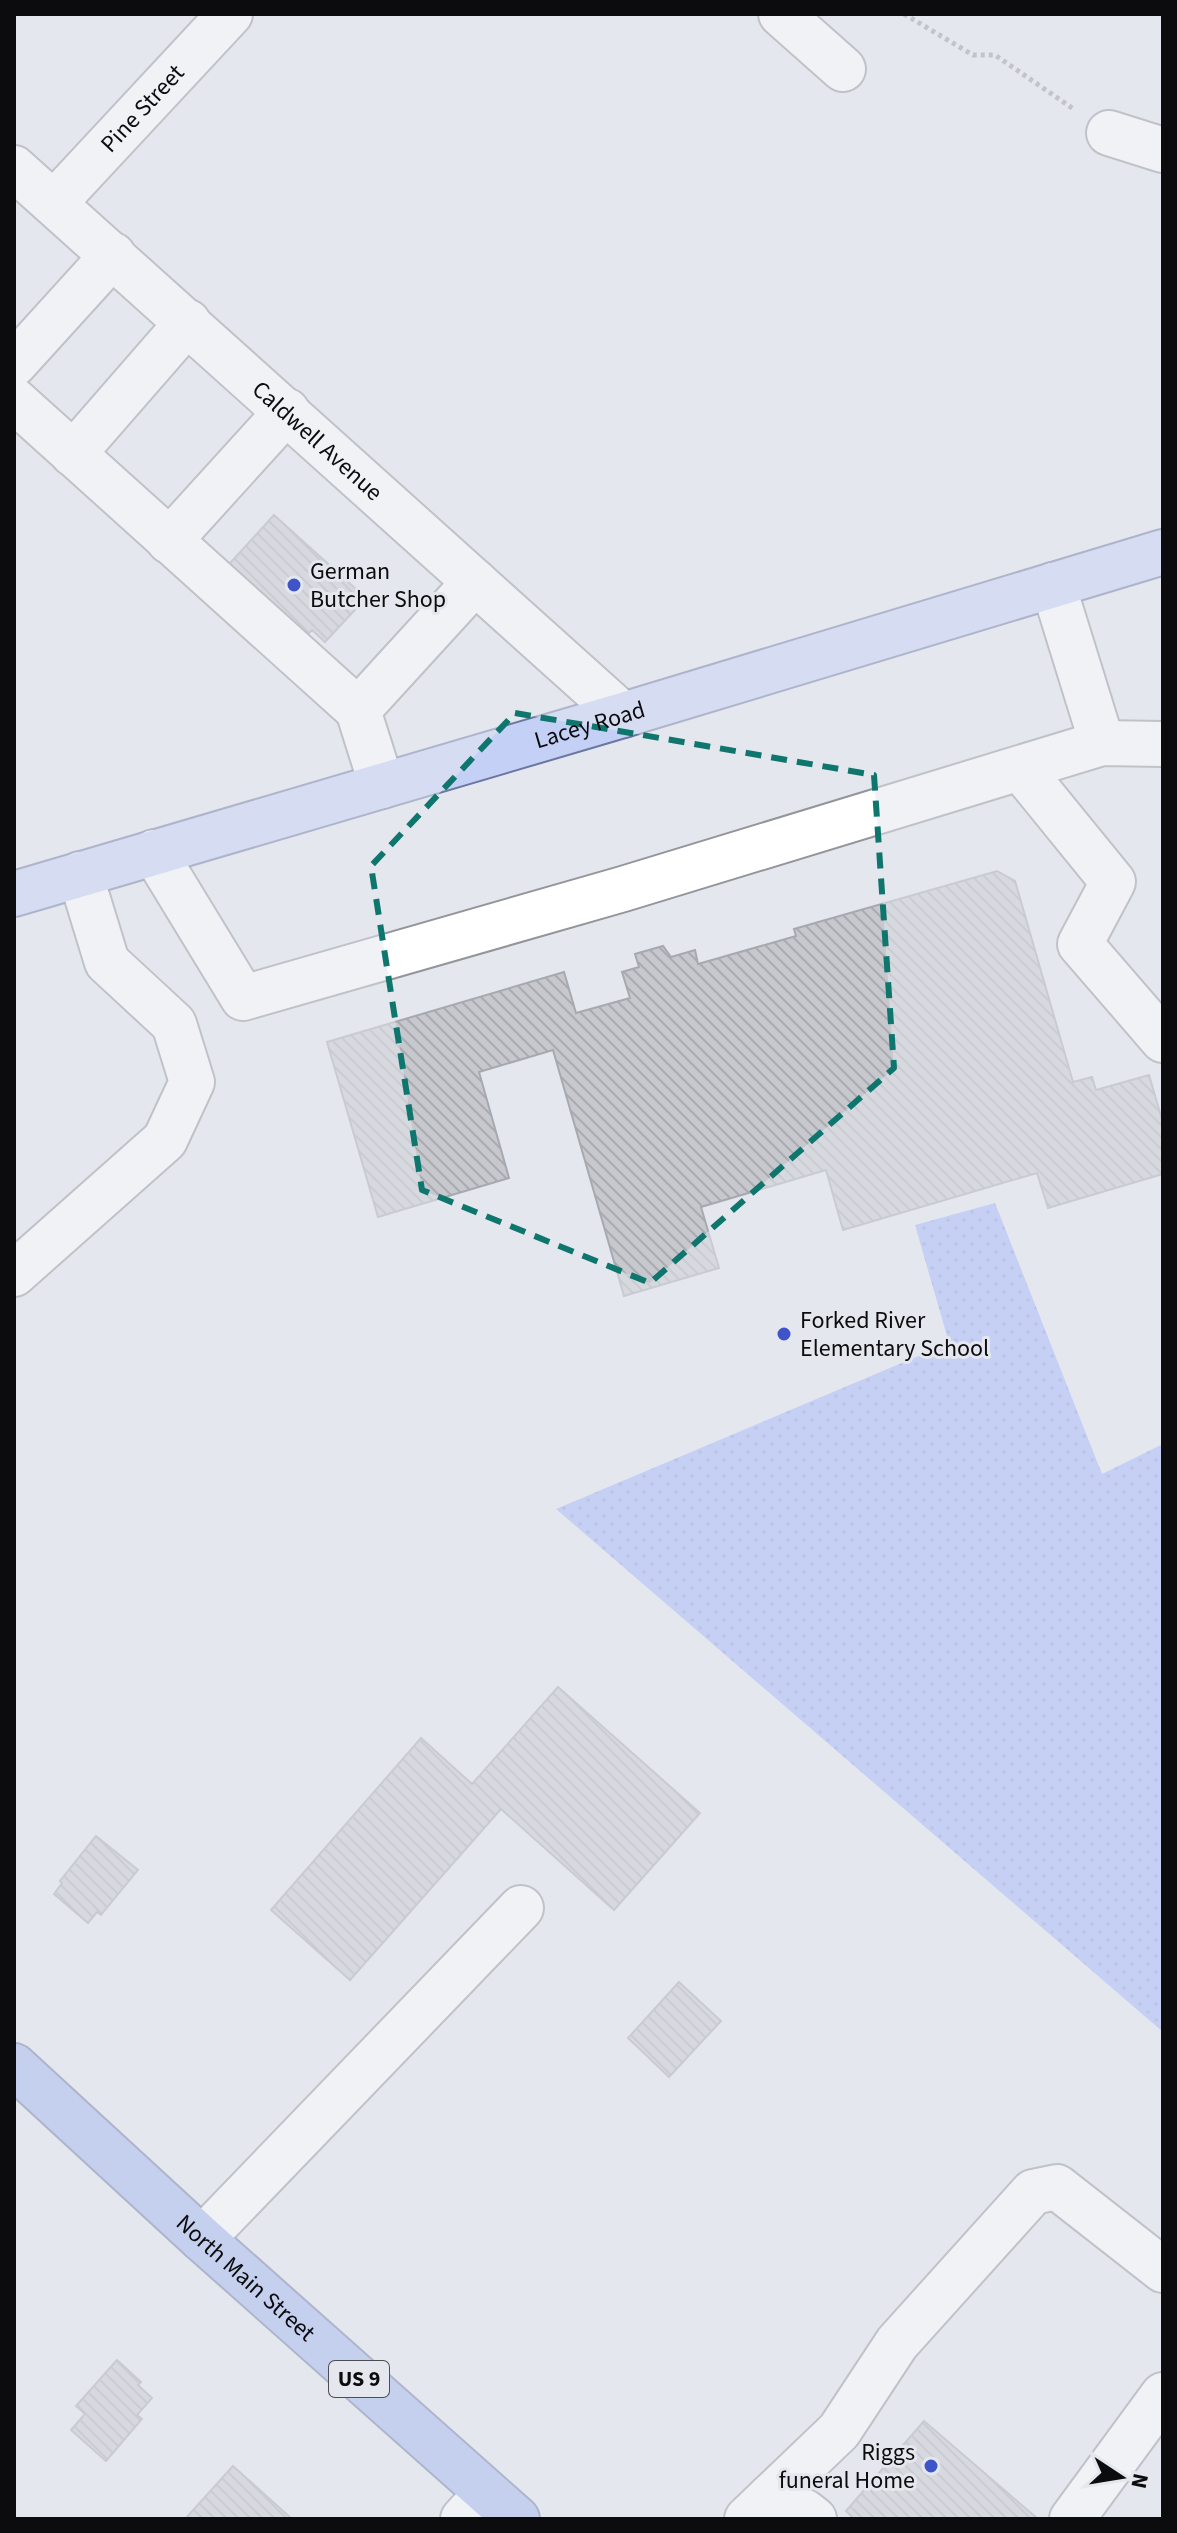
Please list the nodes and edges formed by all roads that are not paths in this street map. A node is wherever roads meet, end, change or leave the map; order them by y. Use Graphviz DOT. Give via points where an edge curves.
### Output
graph roads {
  1 [pos="230,14"];
  2 [pos="781,14"];
  3 [pos="843,69"];
  4 [pos="1109,133"];
  5 [pos="1163,150"];
  6 [pos="14,168"];
  7 [pos="55,202"];
  8 [pos="113,255"];
  9 [pos="188,322"];
  10 [pos="14,364"];
  11 [pos="14,400"];
  12 [pos="287,411"];
  13 [pos="73,454"];
  14 [pos="169,541"];
  15 [pos="1163,552"];
  16 [pos="475,582"];
  17 [pos="1053,585"];
  18 [pos="358,710"];
  19 [pos="623,715"];
  20 [pos="1102,743"];
  21 [pos="1163,744"];
  22 [pos="1021,769"];
  23 [pos="382,786"];
  24 [pos="154,852"];
  25 [pos="80,874"];
  26 [pos="14,894"];
  27 [pos="1163,1040"];
  28 [pos="14,1274"];
  29 [pos="521,1908"];
  30 [pos="14,2066"];
  31 [pos="202,2239"];
  32 [pos="1163,2270"];
  33 [pos="1163,2395"];
  34 [pos="758,2508"];
  35 [pos="489,2510"];
  36 [pos="814,2519"];
  37 [pos="1072,2519"];
  1 -- 7 [label="street, Pine Street"];
  2 -- 3 [label="street"];
  4 -- 5 [label="street"];
  6 -- 7 [label="street, Caldwell Avenue"];
  7 -- 8 [label="street, Caldwell Avenue"];
  8 -- 9 [label="street, Caldwell Avenue"];
  8 -- 10 [label="street"];
  9 -- 12 [label="street, Caldwell Avenue"];
  9 -- 13 [label="street"];
  11 -- 13 [label="street"];
  12 -- 14 [label="street"];
  12 -- 16 [label="street, Caldwell Avenue"];
  13 -- 14 [label="street"];
  14 -- 18 [label="street"];
  15 -- 17 [label="main road, Lacey Road"];
  16 -- 18 [label="street"];
  16 -- 19 [label="street, Caldwell Avenue"];
  17 -- 19 [label="main road, Lacey Road"];
  17 -- 20 [label="street"];
  18 -- 23 [label="street"];
  19 -- 23 [label="main road, Lacey Road"];
  20 -- 21 [label="street"];
  20 -- 22 [label="street"];
  22 -- 24 [label="street" via="243,998"];
  22 -- 27 [label="street" via="1113,882 1080,944"];
  23 -- 24 [label="main road, Lacey Road"];
  24 -- 25 [label="main road, Lacey Road"];
  25 -- 26 [label="main road, Lacey Road"];
  25 -- 28 [label="street" via="107,962 174,1024 192,1082 165,1140"];
  29 -- 31 [label="street"];
  30 -- 31 [label="highway, North Main Street / US 9"];
  31 -- 35 [label="highway, North Main Street / US 9"];
  32 -- 34 [label="street" via="1057,2187 1033,2192 897,2343 839,2431"];
  33 -- 37 [label="street"];
  34 -- 36 [label="street" via="805,2512"];
}
